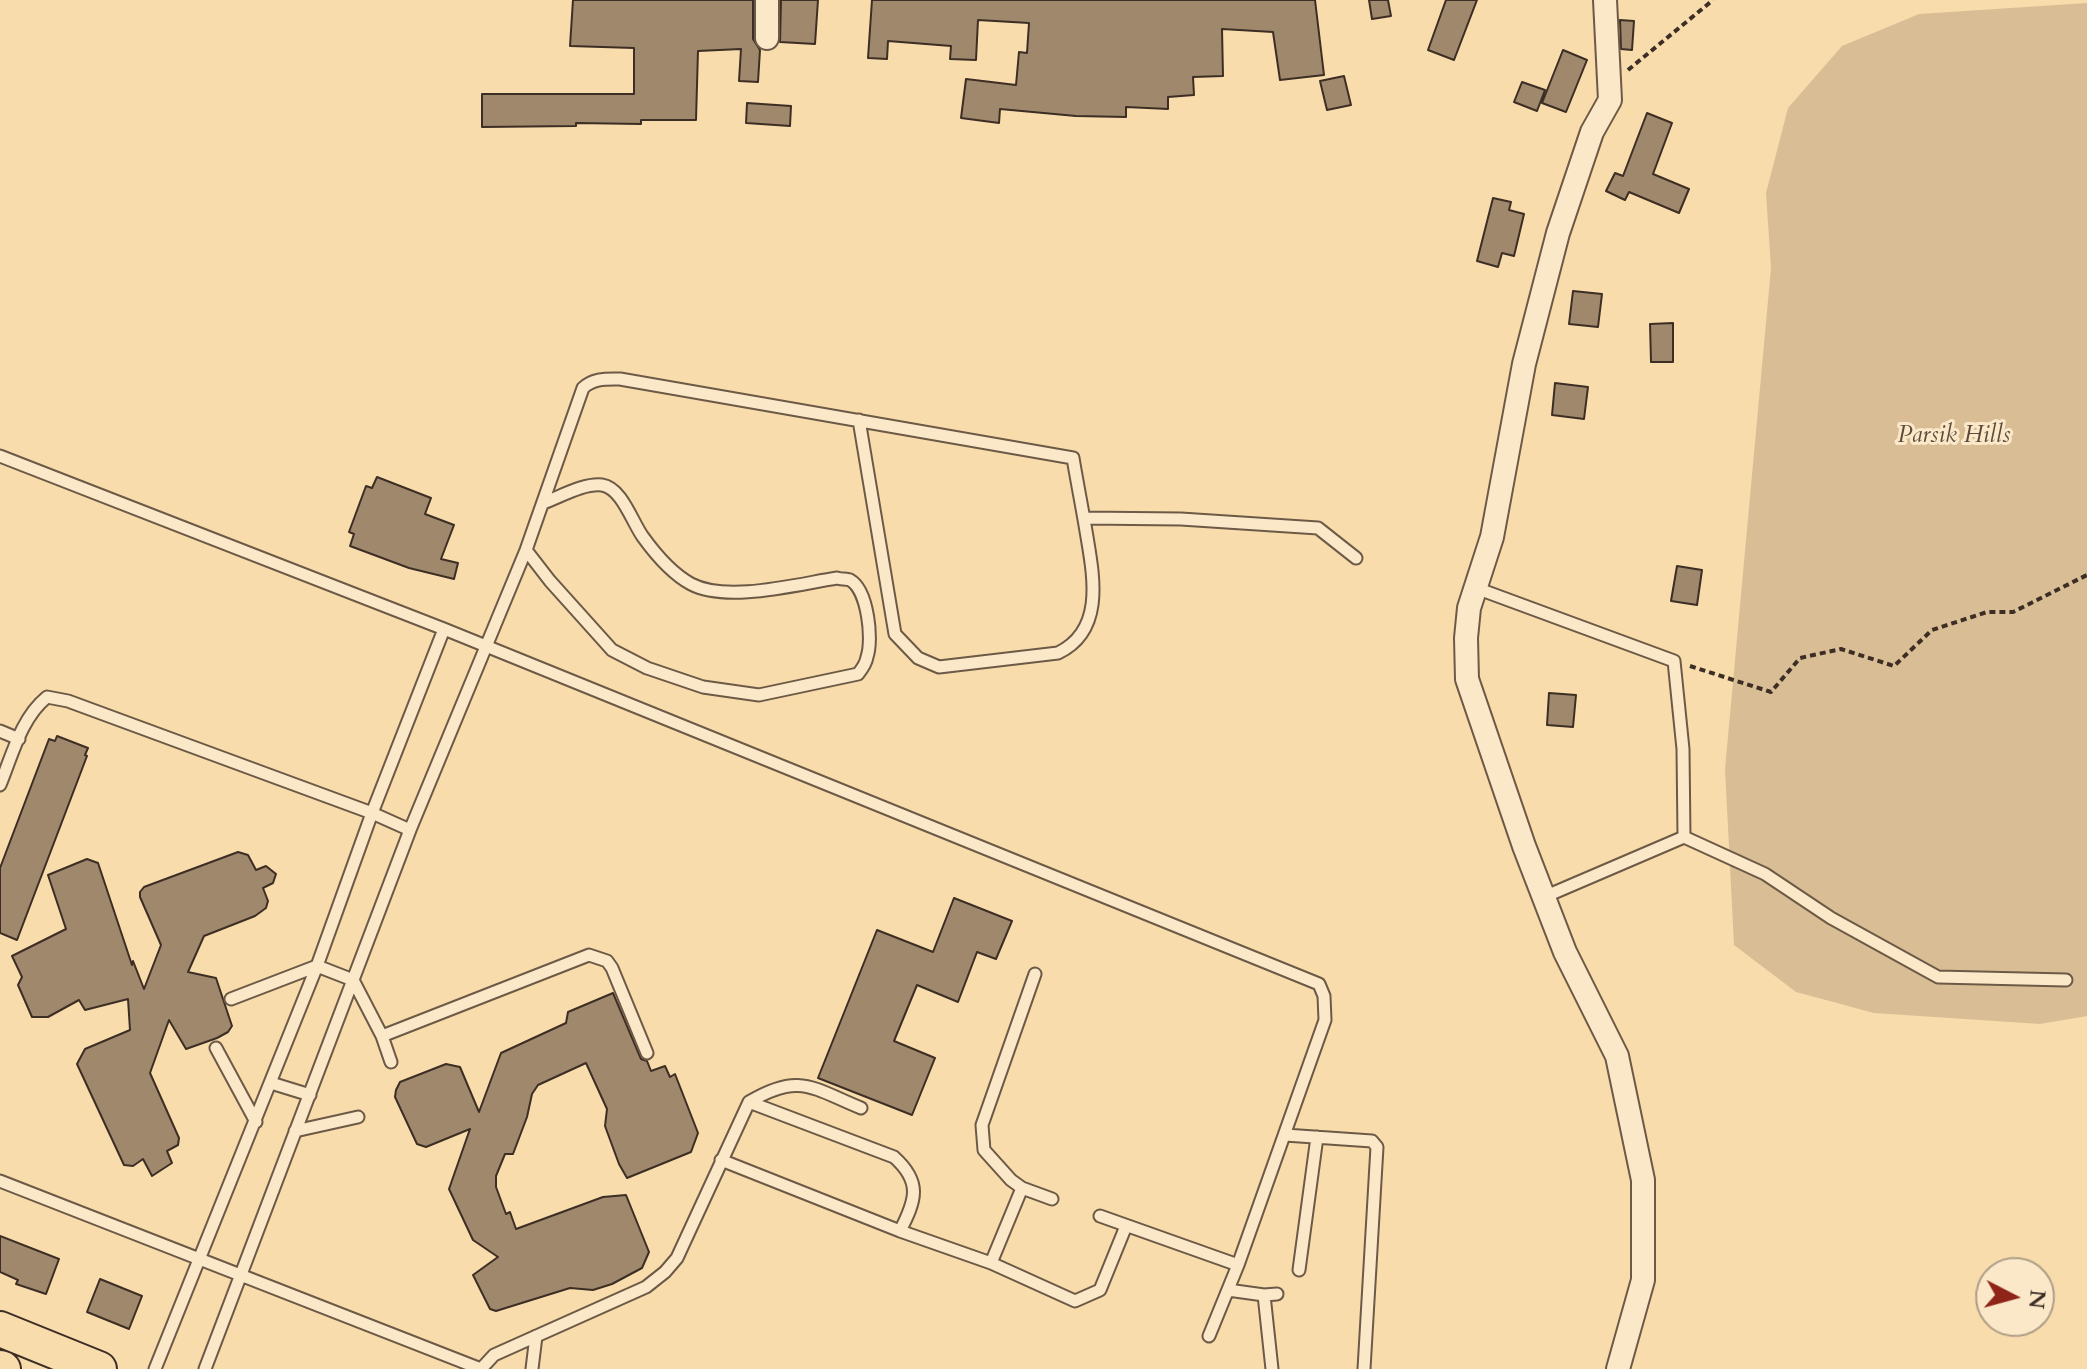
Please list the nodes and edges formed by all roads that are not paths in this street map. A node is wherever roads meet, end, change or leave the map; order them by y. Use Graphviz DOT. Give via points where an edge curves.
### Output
graph roads {
  1 [pos="767,0"];
  2 [pos="1605,0"];
  3 [pos="767,38"];
  4 [pos="859,420"];
  5 [pos="0,456"];
  6 [pos="543,503"];
  7 [pos="1084,518"];
  8 [pos="526,550"];
  9 [pos="1356,558"];
  10 [pos="1476,588"];
  11 [pos="444,629"];
  12 [pos="486,646"];
  13 [pos="0,731"];
  14 [pos="19,739"];
  15 [pos="0,785"];
  16 [pos="372,813"];
  17 [pos="410,830"];
  18 [pos="1684,837"];
  19 [pos="1544,897"];
  20 [pos="317,966"];
  21 [pos="1035,974"];
  22 [pos="353,980"];
  23 [pos="2066,980"];
  24 [pos="231,999"];
  25 [pos="382,1036"];
  26 [pos="216,1048"];
  27 [pos="647,1053"];
  28 [pos="391,1062"];
  29 [pos="271,1083"];
  30 [pos="310,1095"];
  31 [pos="749,1102"];
  32 [pos="861,1108"];
  33 [pos="358,1117"];
  34 [pos="256,1122"];
  35 [pos="295,1131"];
  36 [pos="1285,1135"];
  37 [pos="1317,1137"];
  38 [pos="721,1160"];
  39 [pos="0,1181"];
  40 [pos="1022,1188"];
  41 [pos="1052,1199"];
  42 [pos="1100,1216"];
  43 [pos="1126,1226"];
  44 [pos="900,1231"];
  45 [pos="198,1258"];
  46 [pos="991,1263"];
  47 [pos="1238,1265"];
  48 [pos="1299,1270"];
  49 [pos="241,1275"];
  50 [pos="1228,1290"];
  51 [pos="1277,1294"];
  52 [pos="1264,1295"];
  53 [pos="0,1329"];
  54 [pos="536,1336"];
  55 [pos="1209,1336"];
  56 [pos="99,1369"];
  57 [pos="155,1369"];
  58 [pos="205,1369"];
  59 [pos="481,1369"];
  60 [pos="532,1369"];
  61 [pos="1272,1369"];
  62 [pos="1364,1369"];
  63 [pos="1618,1369"];
  1 -- 3 [label="street"];
  2 -- 10 [label="street" via="1610,100 1592,132 1558,233 1524,364 1492,537"];
  4 -- 6 [label="lane" via="599,379 583,388"];
  4 -- 7 [label="lane" via="1073,458"];
  4 -- 7 [label="lane" via="895,634 918,658 939,667 1058,653 1070,647 1088,623 1093,600"];
  5 -- 11 [label="lane"];
  6 -- 8 [label="lane"];
  6 -- 8 [label="lane" via="590,486 609,488 665,564 693,585 749,592 849,580 867,610 867,660 858,674 759,695 703,687 612,650"];
  7 -- 9 [label="lane" via="1318,528"];
  8 -- 12 [label="lane"];
  10 -- 18 [label="lane" via="1674,661"];
  10 -- 19 [label="street" via="1466,638 1467,679"];
  11 -- 12 [label="lane"];
  11 -- 16 [label="lane"];
  12 -- 17 [label="lane"];
  12 -- 36 [label="lane" via="1319,984 1325,1020"];
  13 -- 14 [label="lane"];
  14 -- 15 [label="lane"];
  14 -- 16 [label="lane" via="47,697"];
  16 -- 17 [label="lane"];
  16 -- 20 [label="lane"];
  17 -- 22 [label="lane"];
  18 -- 19 [label="lane"];
  18 -- 23 [label="lane" via="1765,874 1831,918 1938,977"];
  19 -- 63 [label="street" via="1617,1056 1643,1180 1643,1280"];
  20 -- 22 [label="lane"];
  20 -- 24 [label="lane"];
  20 -- 29 [label="lane"];
  21 -- 40 [label="lane" via="982,1125 984,1150"];
  22 -- 25 [label="lane"];
  22 -- 30 [label="lane"];
  25 -- 27 [label="lane" via="589,955 612,968"];
  25 -- 28 [label="lane"];
  26 -- 34 [label="lane"];
  29 -- 30 [label="lane"];
  29 -- 34 [label="lane"];
  30 -- 35 [label="lane"];
  31 -- 32 [label="lane" via="767,1091 801,1083"];
  31 -- 38 [label="lane"];
  31 -- 44 [label="lane" via="894,1157 913,1180 914,1196"];
  33 -- 35 [label="lane"];
  34 -- 45 [label="lane"];
  35 -- 49 [label="lane"];
  36 -- 37 [label="lane"];
  36 -- 47 [label="lane"];
  37 -- 48 [label="lane"];
  37 -- 62 [label="lane" via="1372,1141 1377,1147"];
  38 -- 44 [label="lane"];
  38 -- 54 [label="lane" via="677,1258 665,1272 646,1287"];
  39 -- 45 [label="lane"];
  40 -- 41 [label="lane"];
  40 -- 46 [label="lane"];
  42 -- 43 [label="lane"];
  43 -- 46 [label="lane" via="1100,1290 1075,1301"];
  43 -- 47 [label="lane"];
  44 -- 46 [label="lane"];
  45 -- 49 [label="lane"];
  45 -- 57 [label="lane"];
  47 -- 50 [label="lane"];
  49 -- 58 [label="lane"];
  49 -- 59 [label="lane"];
  50 -- 52 [label="lane"];
  50 -- 55 [label="lane"];
  51 -- 52 [label="lane"];
  52 -- 61 [label="lane"];
  53 -- 56 [label="main road"];
  54 -- 59 [label="lane" via="494,1355"];
  54 -- 60 [label="lane"];
}
